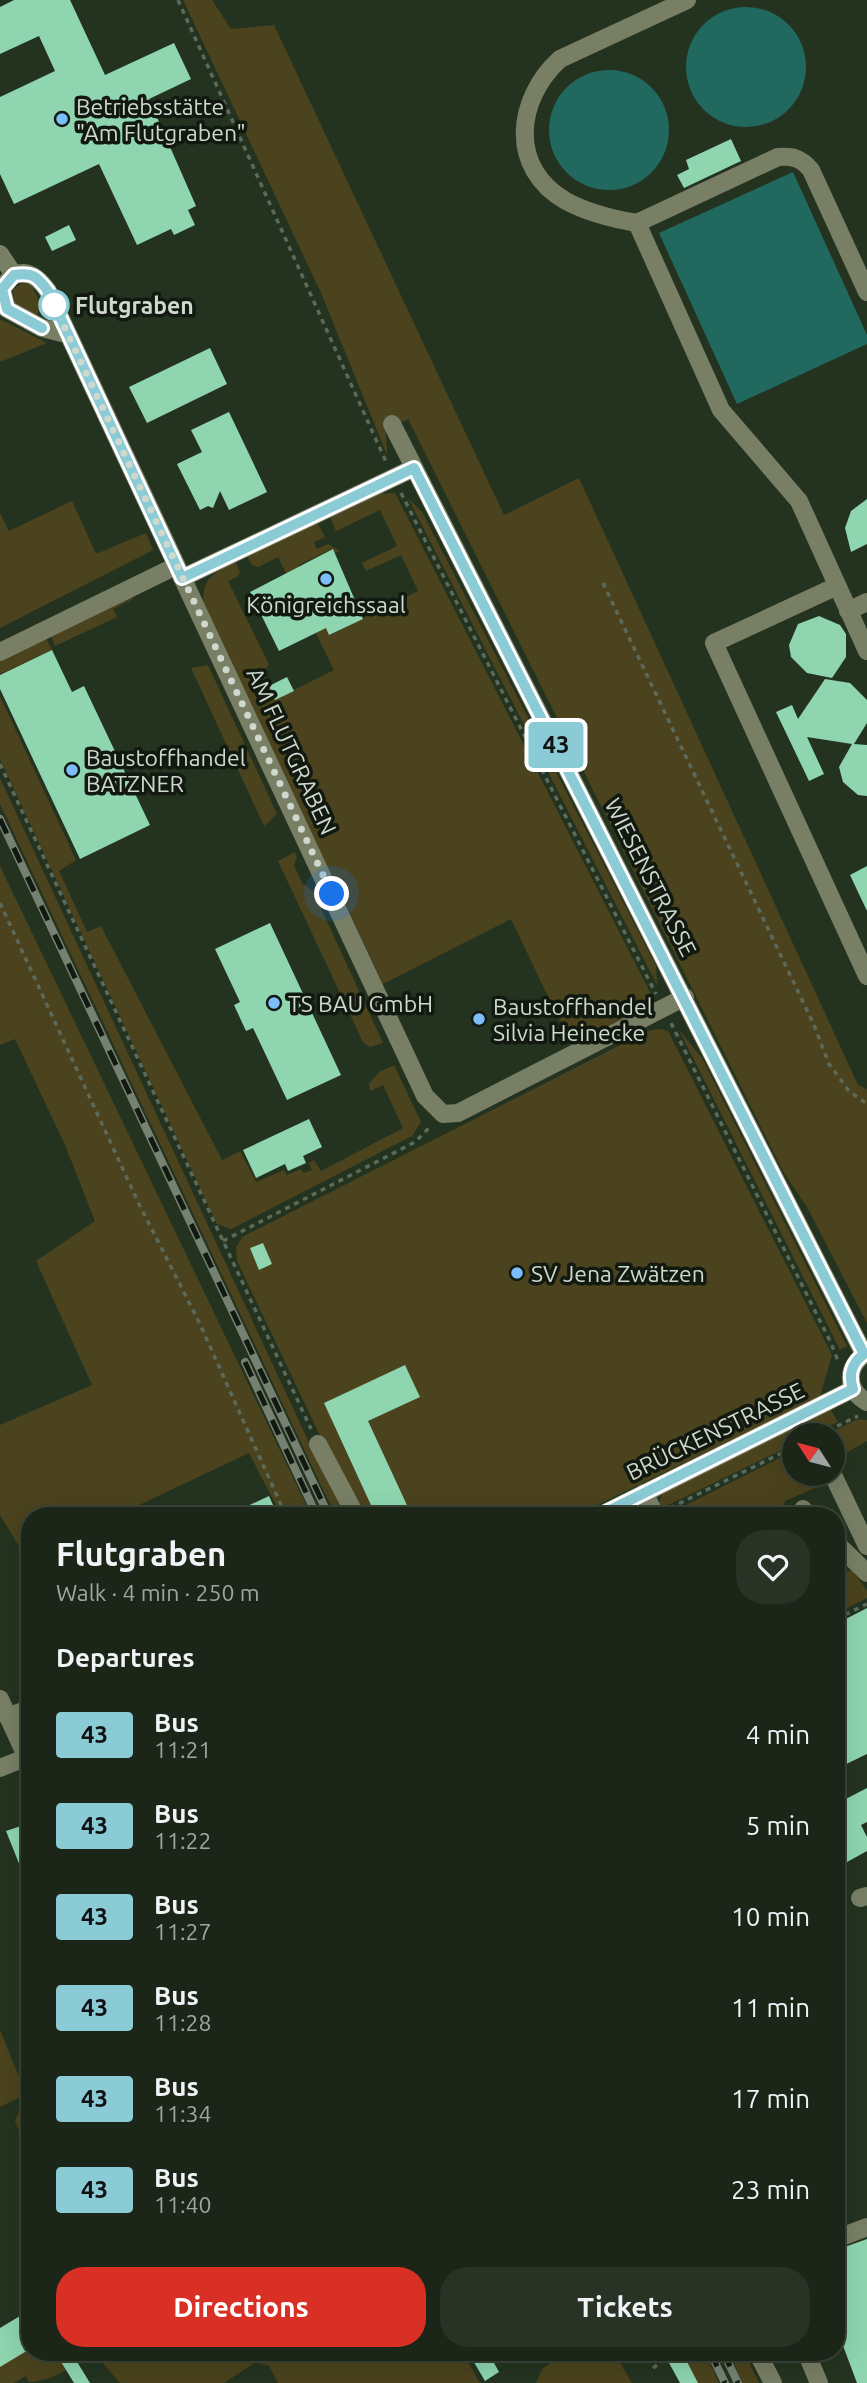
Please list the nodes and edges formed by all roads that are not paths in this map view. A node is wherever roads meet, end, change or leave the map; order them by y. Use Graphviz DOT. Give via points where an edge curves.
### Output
graph roads {
  1 [pos="688,0"];
  2 [pos="637,223"];
  3 [pos="0,254"];
  4 [pos="14,275"];
  5 [pos="867,292"];
  6 [pos="66,334"];
  7 [pos="392,424"];
  8 [pos="414,468"];
  9 [pos="179,572"];
  10 [pos="837,586"];
  11 [pos="867,602"];
  12 [pos="848,611"];
  13 [pos="867,651"];
  14 [pos="0,652"];
  15 [pos="867,976"];
  16 [pos="685,997"];
  17 [pos="866,1354"];
  18 [pos="853,1389"];
  19 [pos="867,1402"];
  20 [pos="318,1444"];
  21 [pos="838,1486"];
  22 [pos="644,1493"];
  23 [pos="351,1507"];
  24 [pos="616,1507"];
  25 [pos="652,1507"];
  26 [pos="867,1546"];
  27 [pos="845,1552"];
  28 [pos="867,1573"];
  29 [pos="0,1699"];
  30 [pos="21,1712"];
  31 [pos="8,1717"];
  32 [pos="21,1743"];
  33 [pos="21,1760"];
  34 [pos="0,1768"];
  35 [pos="867,2227"];
  36 [pos="845,2236"];
  37 [pos="762,2361"];
  38 [pos="810,2361"];
  39 [pos="773,2383"];
  40 [pos="819,2383"];
  1 -- 2 [label="street" via="560,59 544,74 526,113 527,150 551,189 581,208"];
  2 -- 5 [label="street" via="778,157 791,156 811,170"];
  2 -- 10 [label="street" via="721,410 799,500"];
  3 -- 4 [label="street"];
  4 -- 6 [label="street, AM FLUTGRABEN" via="38,277"];
  4 -- 6 [label="street" via="2,289 7,309 42,328"];
  6 -- 9 [label="street, AM FLUTGRABEN"];
  7 -- 8 [label="street, WIESENSTRASSE"];
  8 -- 9 [label="street"];
  8 -- 16 [label="street, WIESENSTRASSE"];
  9 -- 14 [label="street"];
  9 -- 16 [label="street, AM FLUTGRABEN" via="425,1096 443,1114 458,1113"];
  10 -- 12 [label="street"];
  10 -- 15 [label="street" via="714,643"];
  11 -- 12 [label="street"];
  12 -- 13 [label="street"];
  16 -- 17 [label="street, WIESENSTRASSE"];
  17 -- 18 [label="street" via="850,1373"];
  18 -- 19 [label="street"];
  18 -- 22 [label="street, BRÜCKENSTRASSE"];
  20 -- 23 [label="street"];
  21 -- 26 [label="street"];
  22 -- 24 [label="street, BRÜCKENSTRASSE"];
  22 -- 25 [label="street"];
  27 -- 28 [label="street"];
  29 -- 31 [label="street"];
  30 -- 31 [label="street"];
  31 -- 32 [label="street"];
  33 -- 34 [label="street"];
  35 -- 36 [label="street"];
  37 -- 39 [label="street"];
  38 -- 40 [label="street"];
}
